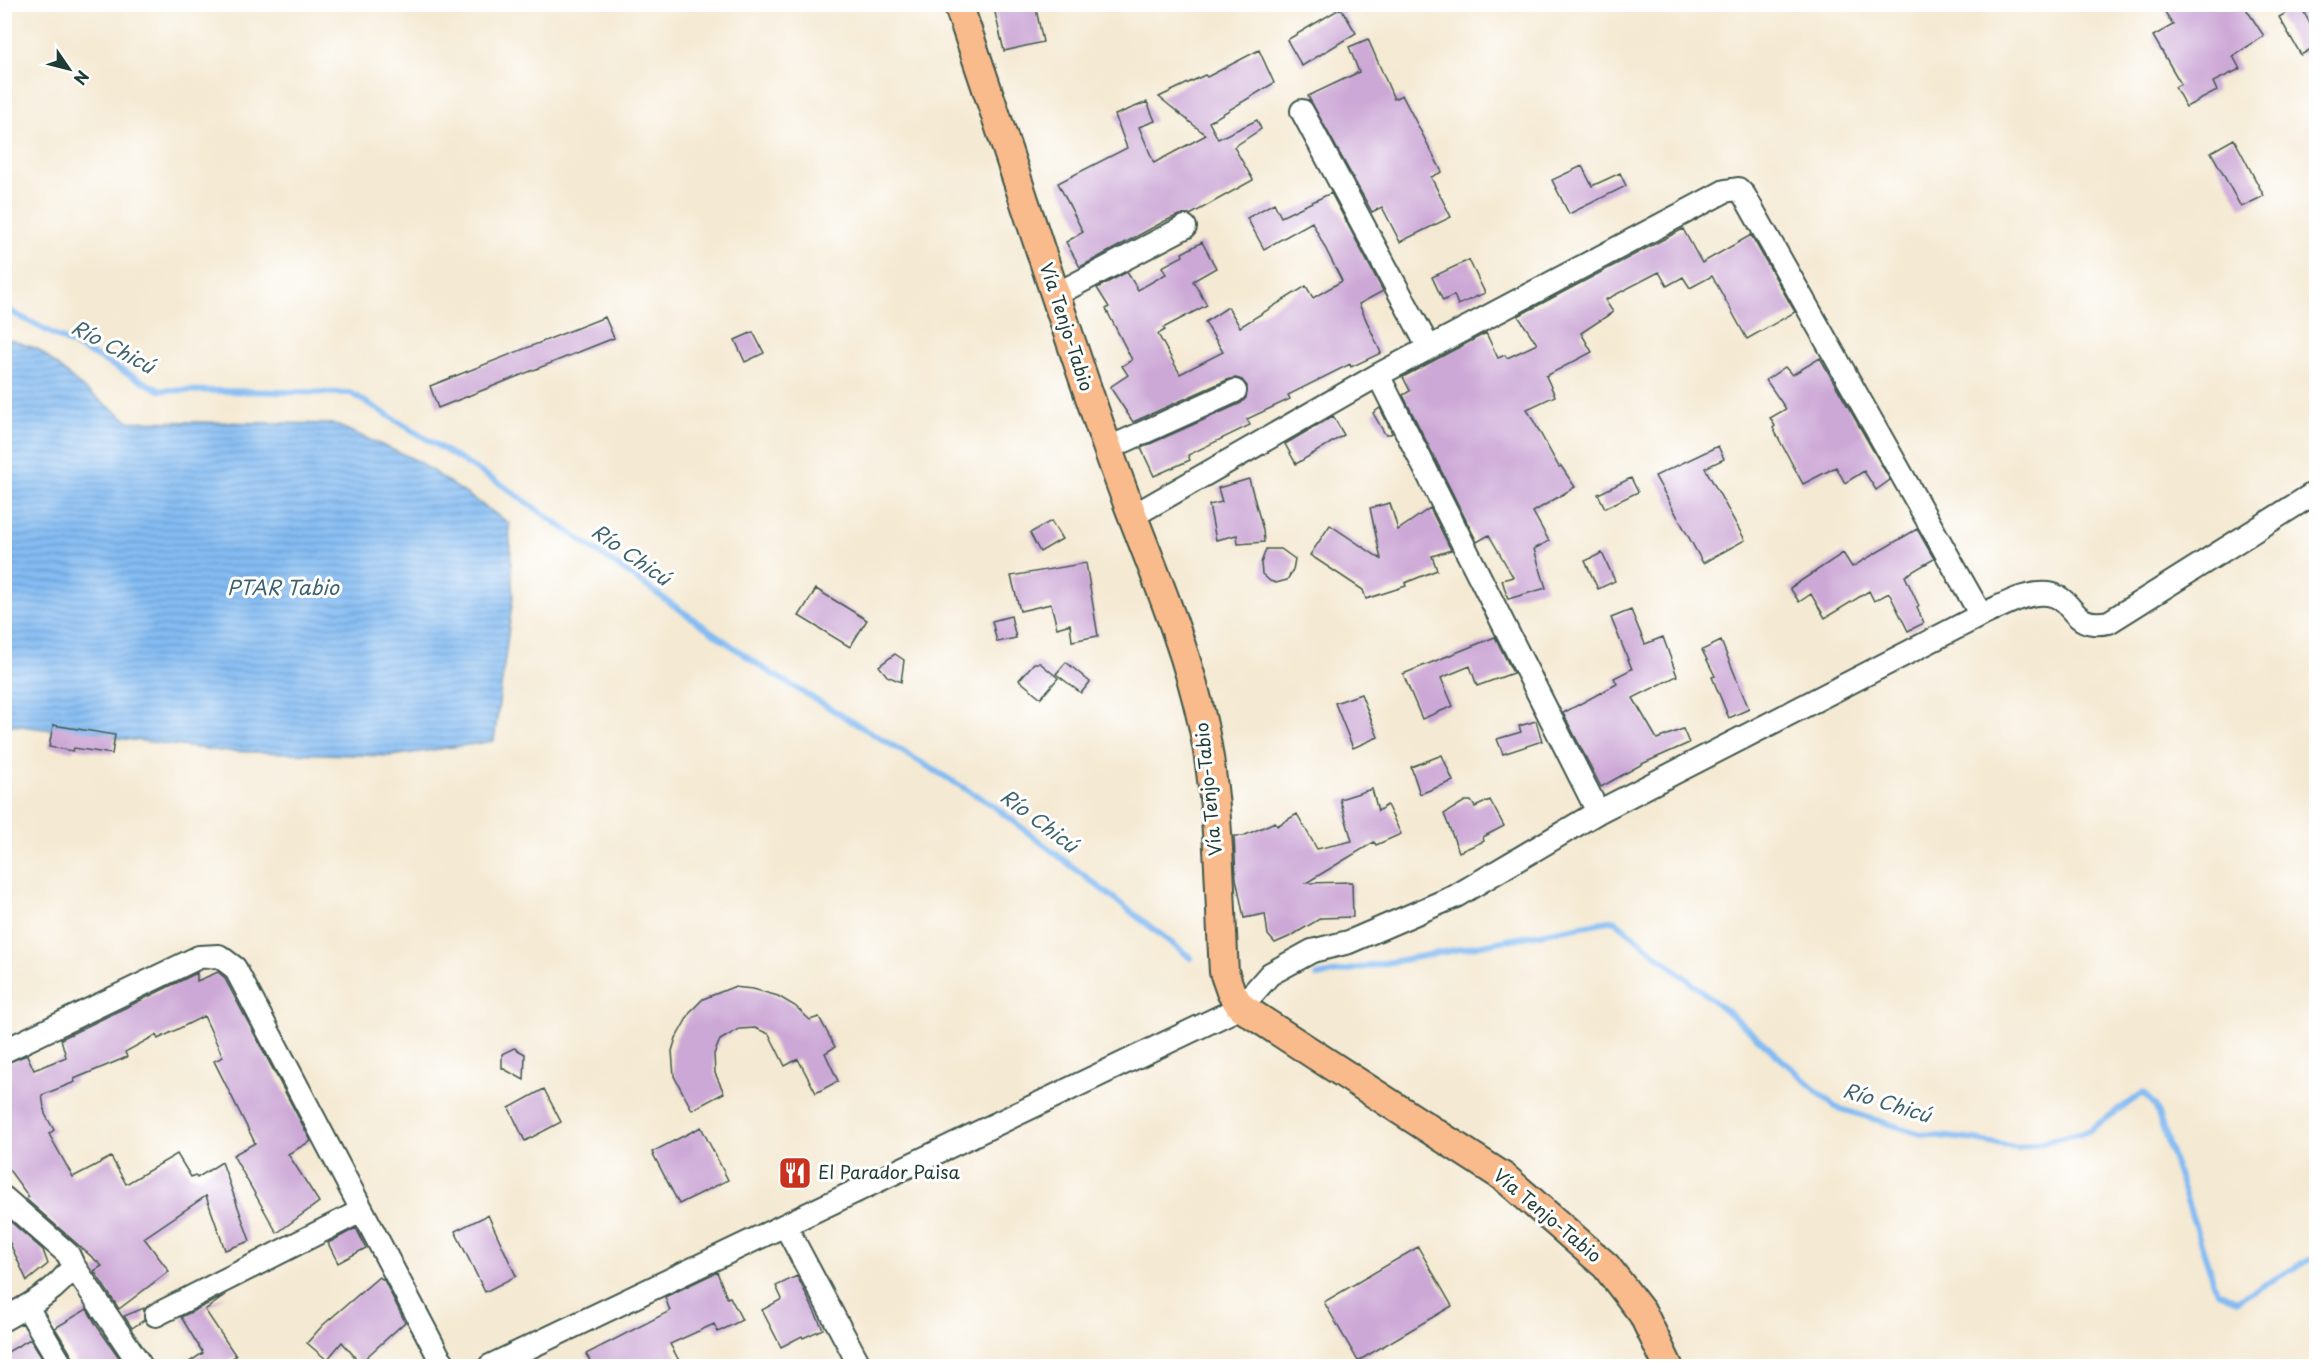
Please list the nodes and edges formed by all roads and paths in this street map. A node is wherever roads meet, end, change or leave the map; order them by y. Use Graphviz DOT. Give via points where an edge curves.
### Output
graph roads {
  1 [pos="958,4"];
  2 [pos="1302,111"];
  3 [pos="1185,227"];
  4 [pos="1055,295"];
  5 [pos="1429,348"];
  6 [pos="1378,375"];
  7 [pos="1235,390"];
  8 [pos="1107,448"];
  9 [pos="2316,492"];
  10 [pos="1131,517"];
  11 [pos="1981,615"];
  12 [pos="1598,812"];
  13 [pos="1241,1007"];
  14 [pos="4,1051"];
  15 [pos="4,1198"];
  16 [pos="361,1211"];
  17 [pos="785,1225"];
  18 [pos="73,1265"];
  19 [pos="27,1307"];
  20 [pos="156,1315"];
  21 [pos="4,1318"];
  22 [pos="62,1366"];
  23 [pos="141,1366"];
  24 [pos="446,1366"];
  25 [pos="490,1366"];
  26 [pos="860,1366"];
  27 [pos="1668,1366"];
  1 -- 4 [label="main road, Vía Tenjo-Tabio"];
  2 -- 5 [label="street"];
  3 -- 4 [label="street"];
  4 -- 8 [label="main road, Vía Tenjo-Tabio"];
  5 -- 6 [label="street"];
  5 -- 11 [label="street" via="1725,191 1738,189"];
  6 -- 10 [label="street"];
  6 -- 12 [label="street"];
  7 -- 8 [label="street"];
  8 -- 10 [label="main road, Vía Tenjo-Tabio"];
  9 -- 11 [label="street" via="2109,622 2085,623 2050,594 2031,594"];
  10 -- 13 [label="main road, Vía Tenjo-Tabio" via="1184,652 1203,723 1213,792 1224,972"];
  11 -- 12 [label="street"];
  12 -- 13 [label="street" via="1456,896 1349,942 1312,951 1270,974"];
  13 -- 17 [label="street"];
  13 -- 27 [label="main road, Vía Tenjo-Tabio" via="1505,1178 1606,1266 1643,1314"];
  14 -- 16 [label="street" via="199,957 219,956 235,968"];
  15 -- 18 [label="street" via="68,1254"];
  16 -- 20 [label="street"];
  16 -- 24 [label="street"];
  17 -- 25 [label="street"];
  17 -- 26 [label="street"];
  18 -- 19 [label="street" via="67,1276"];
  18 -- 23 [label="street"];
  19 -- 21 [label="street"];
  19 -- 22 [label="street"];
}
